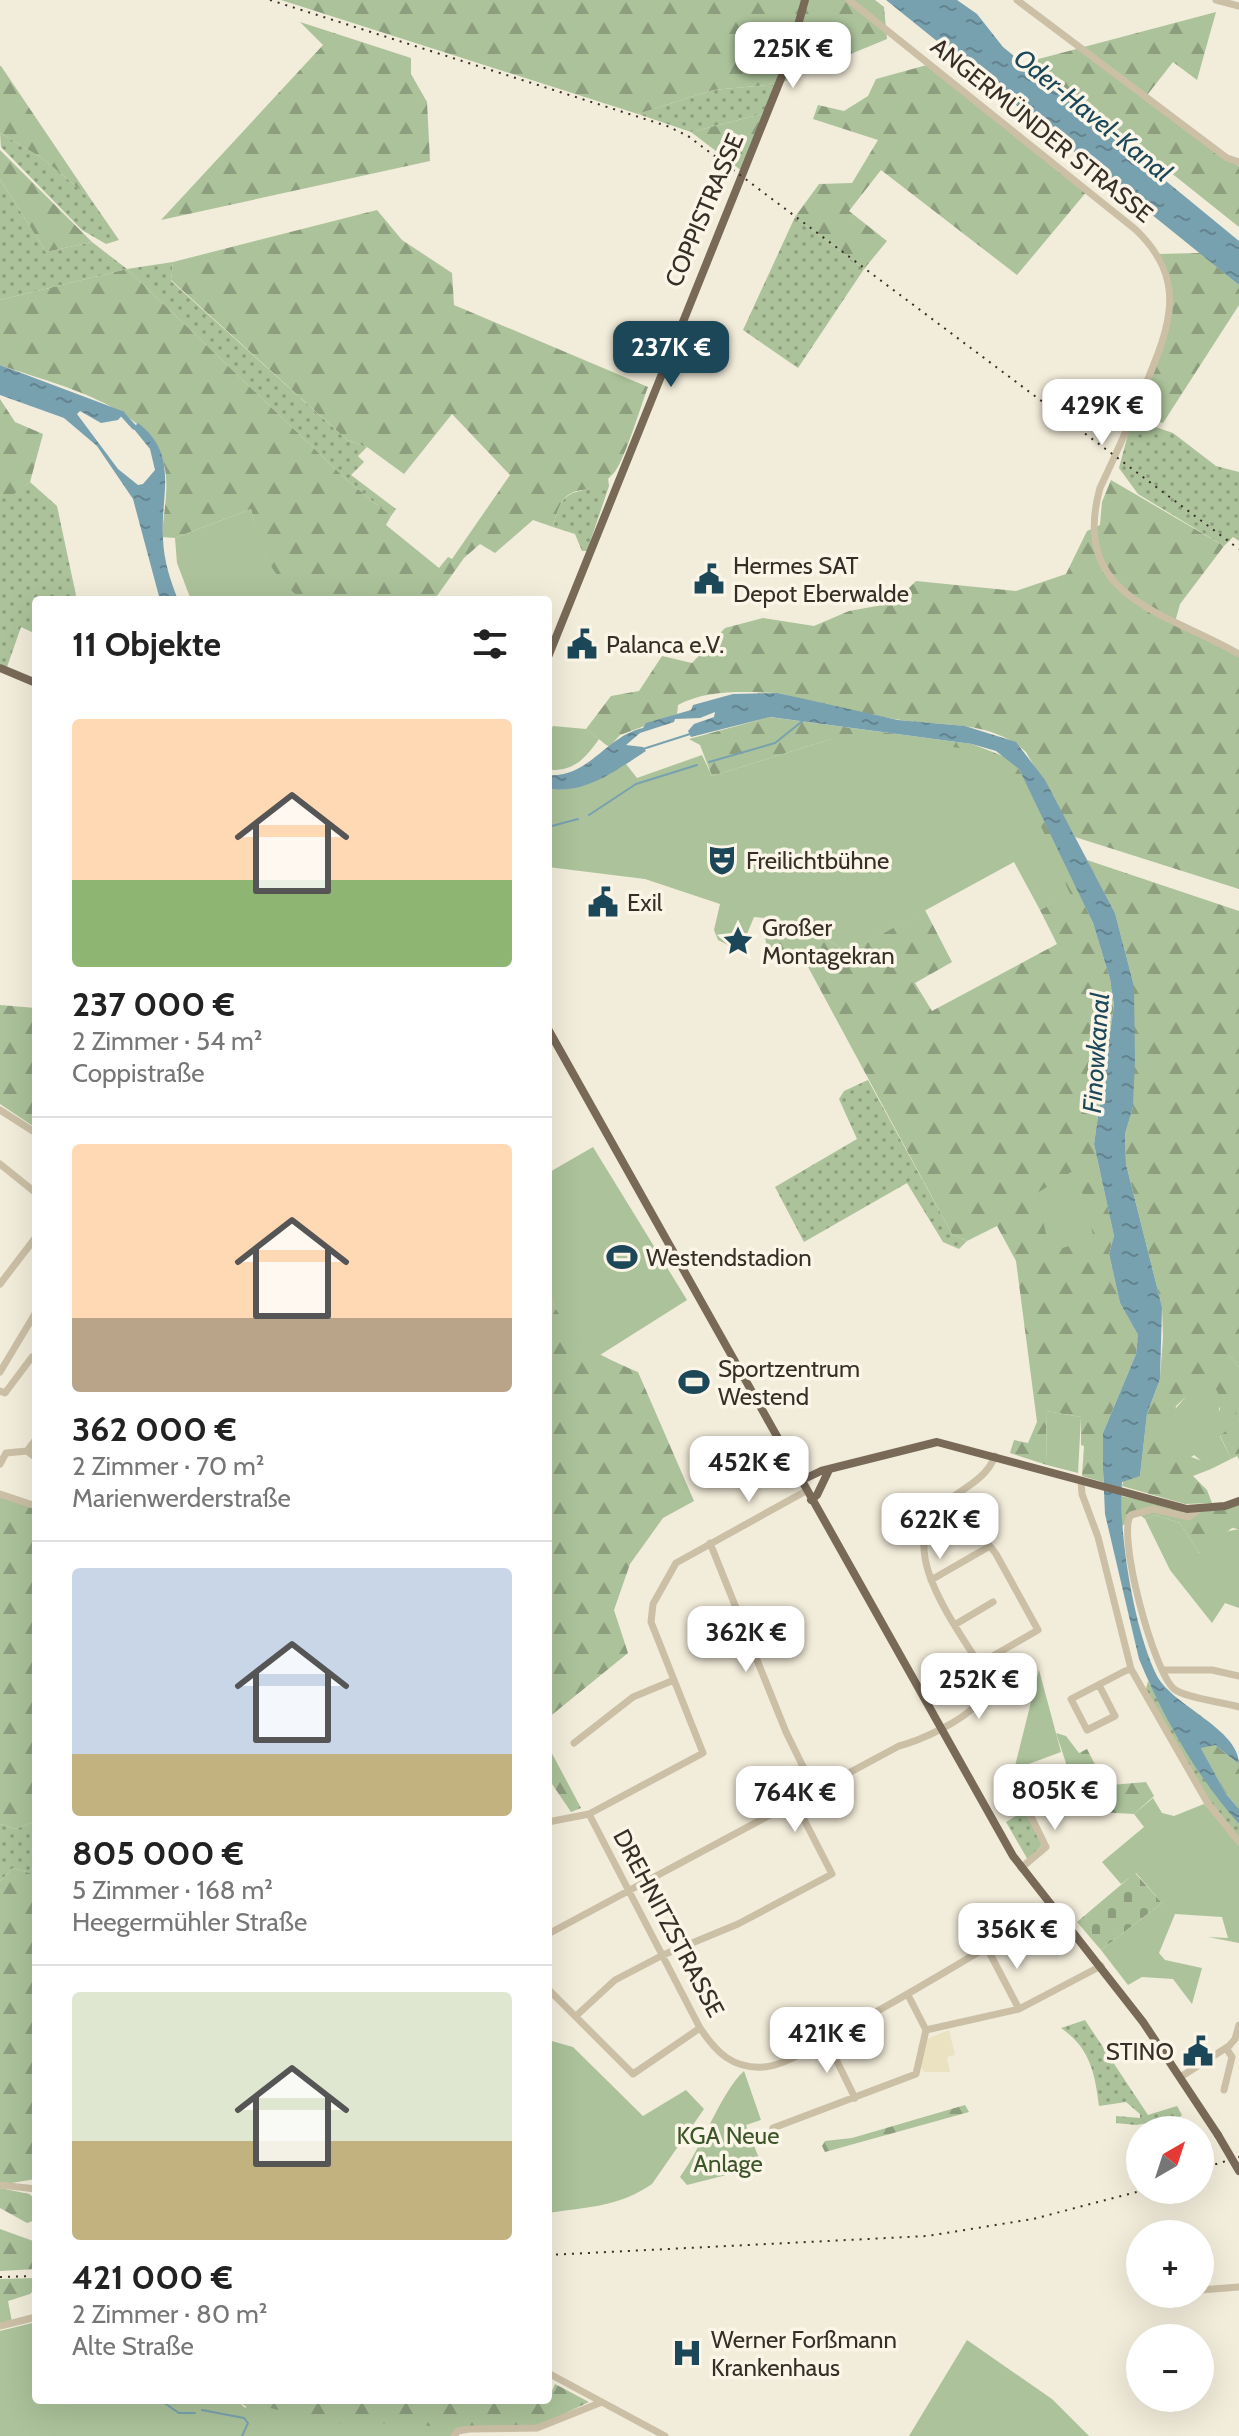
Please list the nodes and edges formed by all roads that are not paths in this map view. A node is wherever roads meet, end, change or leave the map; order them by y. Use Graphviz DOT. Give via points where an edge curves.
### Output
graph roads {
  1 [pos="805,0"];
  2 [pos="849,0"];
  3 [pos="1017,0"];
  4 [pos="1216,0"];
  5 [pos="1239,6"];
  6 [pos="1238,159"];
  7 [pos="552,647"];
  8 [pos="1239,654"];
  9 [pos="0,668"];
  10 [pos="32,681"];
  11 [pos="552,1036"];
  12 [pos="0,1110"];
  13 [pos="32,1130"];
  14 [pos="0,1164"];
  15 [pos="32,1190"];
  16 [pos="32,1242"];
  17 [pos="0,1284"];
  18 [pos="32,1319"];
  19 [pos="32,1357"];
  20 [pos="0,1372"];
  21 [pos="2,1395"];
  22 [pos="32,1444"];
  23 [pos="27,1451"];
  24 [pos="32,1455"];
  25 [pos="995,1456"];
  26 [pos="0,1464"];
  27 [pos="828,1472"];
  28 [pos="800,1481"];
  29 [pos="1081,1481"];
  30 [pos="0,1494"];
  31 [pos="808,1496"];
  32 [pos="1239,1501"];
  33 [pos="32,1505"];
  34 [pos="1200,1509"];
  35 [pos="710,1543"];
  36 [pos="931,1580"];
  37 [pos="993,1602"];
  38 [pos="956,1624"];
  39 [pos="979,1664"];
  40 [pos="1131,1669"];
  41 [pos="1162,1670"];
  42 [pos="1239,1676"];
  43 [pos="674,1680"];
  44 [pos="1099,1685"];
  45 [pos="1239,1707"];
  46 [pos="939,1728"];
  47 [pos="574,1743"];
  48 [pos="1060,1775"];
  49 [pos="815,1791"];
  50 [pos="795,1802"];
  51 [pos="589,1814"];
  52 [pos="552,1821"];
  53 [pos="1239,1842"];
  54 [pos="1021,1868"];
  55 [pos="630,1890"];
  56 [pos="1053,1907"];
  57 [pos="552,1932"];
  58 [pos="987,1948"];
  59 [pos="663,1955"];
  60 [pos="1101,1966"];
  61 [pos="552,1993"];
  62 [pos="908,1995"];
  63 [pos="1019,2009"];
  64 [pos="576,2016"];
  65 [pos="1239,2025"];
  66 [pos="700,2028"];
  67 [pos="926,2030"];
  68 [pos="826,2039"];
  69 [pos="1226,2048"];
  70 [pos="1182,2076"];
  71 [pos="1224,2090"];
  72 [pos="855,2098"];
  73 [pos="773,2128"];
  74 [pos="1239,2171"];
  75 [pos="0,2185"];
  76 [pos="32,2189"];
  77 [pos="1239,2287"];
  78 [pos="1214,2289"];
  79 [pos="32,2318"];
  80 [pos="0,2326"];
  81 [pos="552,2375"];
  82 [pos="602,2402"];
  83 [pos="454,2436"];
  84 [pos="665,2436"];
  1 -- 7 [label="main road, COPPISTRASSE" via="788,61"];
  2 -- 8 [label="street, ANGERMÜNDER STRASSE" via="1135,229 1157,255 1169,283 1170,323 1100,488 1093,516 1098,550 1115,584 1136,604"];
  3 -- 6 [label="street"];
  4 -- 5 [label="street"];
  9 -- 10 [label="main road"];
  11 -- 28 [label="main road"];
  12 -- 13 [label="street"];
  14 -- 15 [label="street"];
  16 -- 17 [label="street"];
  18 -- 20 [label="street"];
  19 -- 21 [label="street"];
  22 -- 23 [label="street"];
  23 -- 24 [label="street"];
  23 -- 26 [label="street" via="6,1453"];
  25 -- 27 [label="main road" via="931,1442"];
  25 -- 29 [label="main road"];
  25 -- 36 [label="street" via="989,1470 942,1505 926,1527 922,1555"];
  27 -- 28 [label="main road"];
  27 -- 31 [label="main road" via="817,1495"];
  28 -- 31 [label="main road"];
  29 -- 34 [label="main road"];
  29 -- 40 [label="street"];
  30 -- 33 [label="street"];
  31 -- 35 [label="street"];
  31 -- 46 [label="main road"];
  32 -- 34 [label="main road"];
  34 -- 41 [label="street" via="1189,1517 1153,1509 1131,1515 1126,1522 1146,1624"];
  35 -- 43 [label="street" via="668,1570 653,1604 651,1622"];
  35 -- 49 [label="street"];
  36 -- 38 [label="street"];
  36 -- 39 [label="street" via="990,1546 1038,1630"];
  37 -- 38 [label="street"];
  38 -- 39 [label="street"];
  39 -- 46 [label="street" via="986,1678 978,1704 949,1727"];
  40 -- 44 [label="street"];
  40 -- 53 [label="street" via="1214,1812"];
  41 -- 42 [label="street"];
  41 -- 45 [label="street" via="1178,1693"];
  43 -- 47 [label="street" via="633,1697"];
  43 -- 51 [label="street" via="703,1753"];
  44 -- 44 [label="street" via="1071,1699 1087,1730 1115,1716"];
  46 -- 49 [label="street"];
  46 -- 54 [label="main road"];
  48 -- 54 [label="street" via="1024,1802 1046,1847"];
  49 -- 50 [label="street"];
  50 -- 55 [label="street"];
  50 -- 59 [label="street" via="832,1874 738,1924"];
  51 -- 52 [label="street"];
  51 -- 55 [label="street, DREHNITZSTRASSE"];
  54 -- 56 [label="main road"];
  55 -- 57 [label="street"];
  55 -- 59 [label="street, DREHNITZSTRASSE"];
  56 -- 58 [label="street, DREHNITZSTRASSE"];
  56 -- 60 [label="main road"];
  58 -- 62 [label="street, DREHNITZSTRASSE"];
  58 -- 63 [label="street"];
  59 -- 64 [label="street" via="604,1986"];
  59 -- 66 [label="street, DREHNITZSTRASSE"];
  60 -- 63 [label="street"];
  60 -- 70 [label="main road"];
  61 -- 64 [label="street"];
  62 -- 67 [label="street"];
  62 -- 68 [label="street, DREHNITZSTRASSE"];
  63 -- 67 [label="street"];
  64 -- 66 [label="street" via="633,2074"];
  65 -- 69 [label="street"];
  66 -- 68 [label="street, DREHNITZSTRASSE" via="721,2055 752,2066 772,2066"];
  67 -- 72 [label="street" via="916,2074"];
  68 -- 72 [label="street"];
  69 -- 70 [label="street"];
  69 -- 71 [label="street" via="1232,2057"];
  70 -- 74 [label="main road, bridge"];
  72 -- 73 [label="street"];
  75 -- 76 [label="street"];
  77 -- 78 [label="street"];
  79 -- 80 [label="street"];
  81 -- 82 [label="street"];
  82 -- 83 [label="street" via="537,2428 469,2429"];
  82 -- 84 [label="street"];
}
